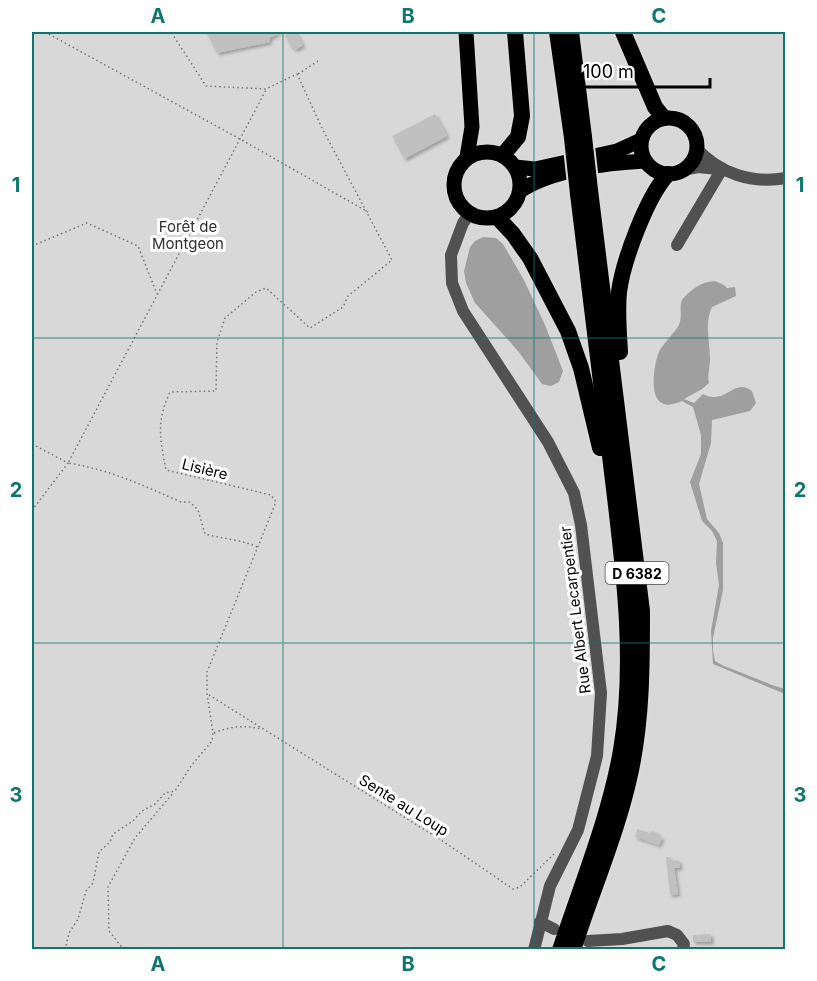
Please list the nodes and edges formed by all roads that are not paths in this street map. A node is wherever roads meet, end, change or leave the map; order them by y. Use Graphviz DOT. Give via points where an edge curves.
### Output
graph roads {
  1 [pos="466,32"];
  2 [pos="515,32"];
  3 [pos="557,32"];
  4 [pos="571,32"];
  5 [pos="622,32"];
  6 [pos="664,118"];
  7 [pos="472,127"];
  8 [pos="578,138"];
  9 [pos="641,140"];
  10 [pos="696,148"];
  11 [pos="467,157"];
  12 [pos="503,158"];
  13 [pos="645,161"];
  14 [pos="722,170"];
  15 [pos="676,172"];
  16 [pos="786,178"];
  17 [pos="520,191"];
  18 [pos="584,192"];
  19 [pos="470,213"];
  20 [pos="497,217"];
  21 [pos="677,245"];
  22 [pos="628,497"];
  23 [pos="618,524"];
  24 [pos="540,922"];
  25 [pos="554,929"];
  26 [pos="588,940"];
  27 [pos="534,950"];
  28 [pos="560,950"];
  29 [pos="573,950"];
  30 [pos="683,950"];
  1 -- 7 [label="main road"];
  2 -- 12 [label="highway" via="522,116 518,137"];
  3 -- 8 [label="highway, D 6382"];
  4 -- 8 [label="highway, D 6382"];
  5 -- 6 [label="highway" via="655,107"];
  6 -- 9 [label="main road" via="650,126"];
  6 -- 10 [label="main road" via="678,120 690,128"];
  7 -- 11 [label="main road"];
  7 -- 12 [label="main road"];
  8 -- 18 [label="highway, D 6382, bridge"];
  9 -- 12 [label="main road" via="617,151 535,169"];
  9 -- 13 [label="main road"];
  10 -- 14 [label="street"];
  10 -- 15 [label="main road" via="690,164"];
  11 -- 12 [label="main road" via="482,151"];
  11 -- 19 [label="main road" via="454,175 453,186 461,206"];
  12 -- 17 [label="main road" via="519,174"];
  13 -- 15 [label="main road" via="659,172"];
  13 -- 17 [label="main road" via="620,162 547,177"];
  14 -- 15 [label="street" via="698,167"];
  14 -- 16 [label="street" via="759,181"];
  14 -- 21 [label="street"];
  15 -- 22 [label="highway" via="659,183 625,263 619,293"];
  17 -- 20 [label="main road" via="512,207"];
  18 -- 22 [label="highway, D 6382"];
  18 -- 23 [label="highway, D 6382"];
  19 -- 20 [label="main road"];
  19 -- 24 [label="street, Rue Albert Lecarpentier" via="451,255 452,283 463,311 548,442 573,493 581,525 601,693 597,756 578,830 550,886"];
  20 -- 23 [label="highway" via="530,258 568,332 581,368"];
  22 -- 29 [label="highway, D 6382" via="642,611 638,724 631,770 615,829"];
  23 -- 28 [label="highway, D 6382" via="628,644 621,750 609,800"];
  24 -- 25 [label="street"];
  24 -- 27 [label="street, Rue Albert Lecarpentier"];
  26 -- 30 [label="street" via="668,931 677,935 684,944"];
}
